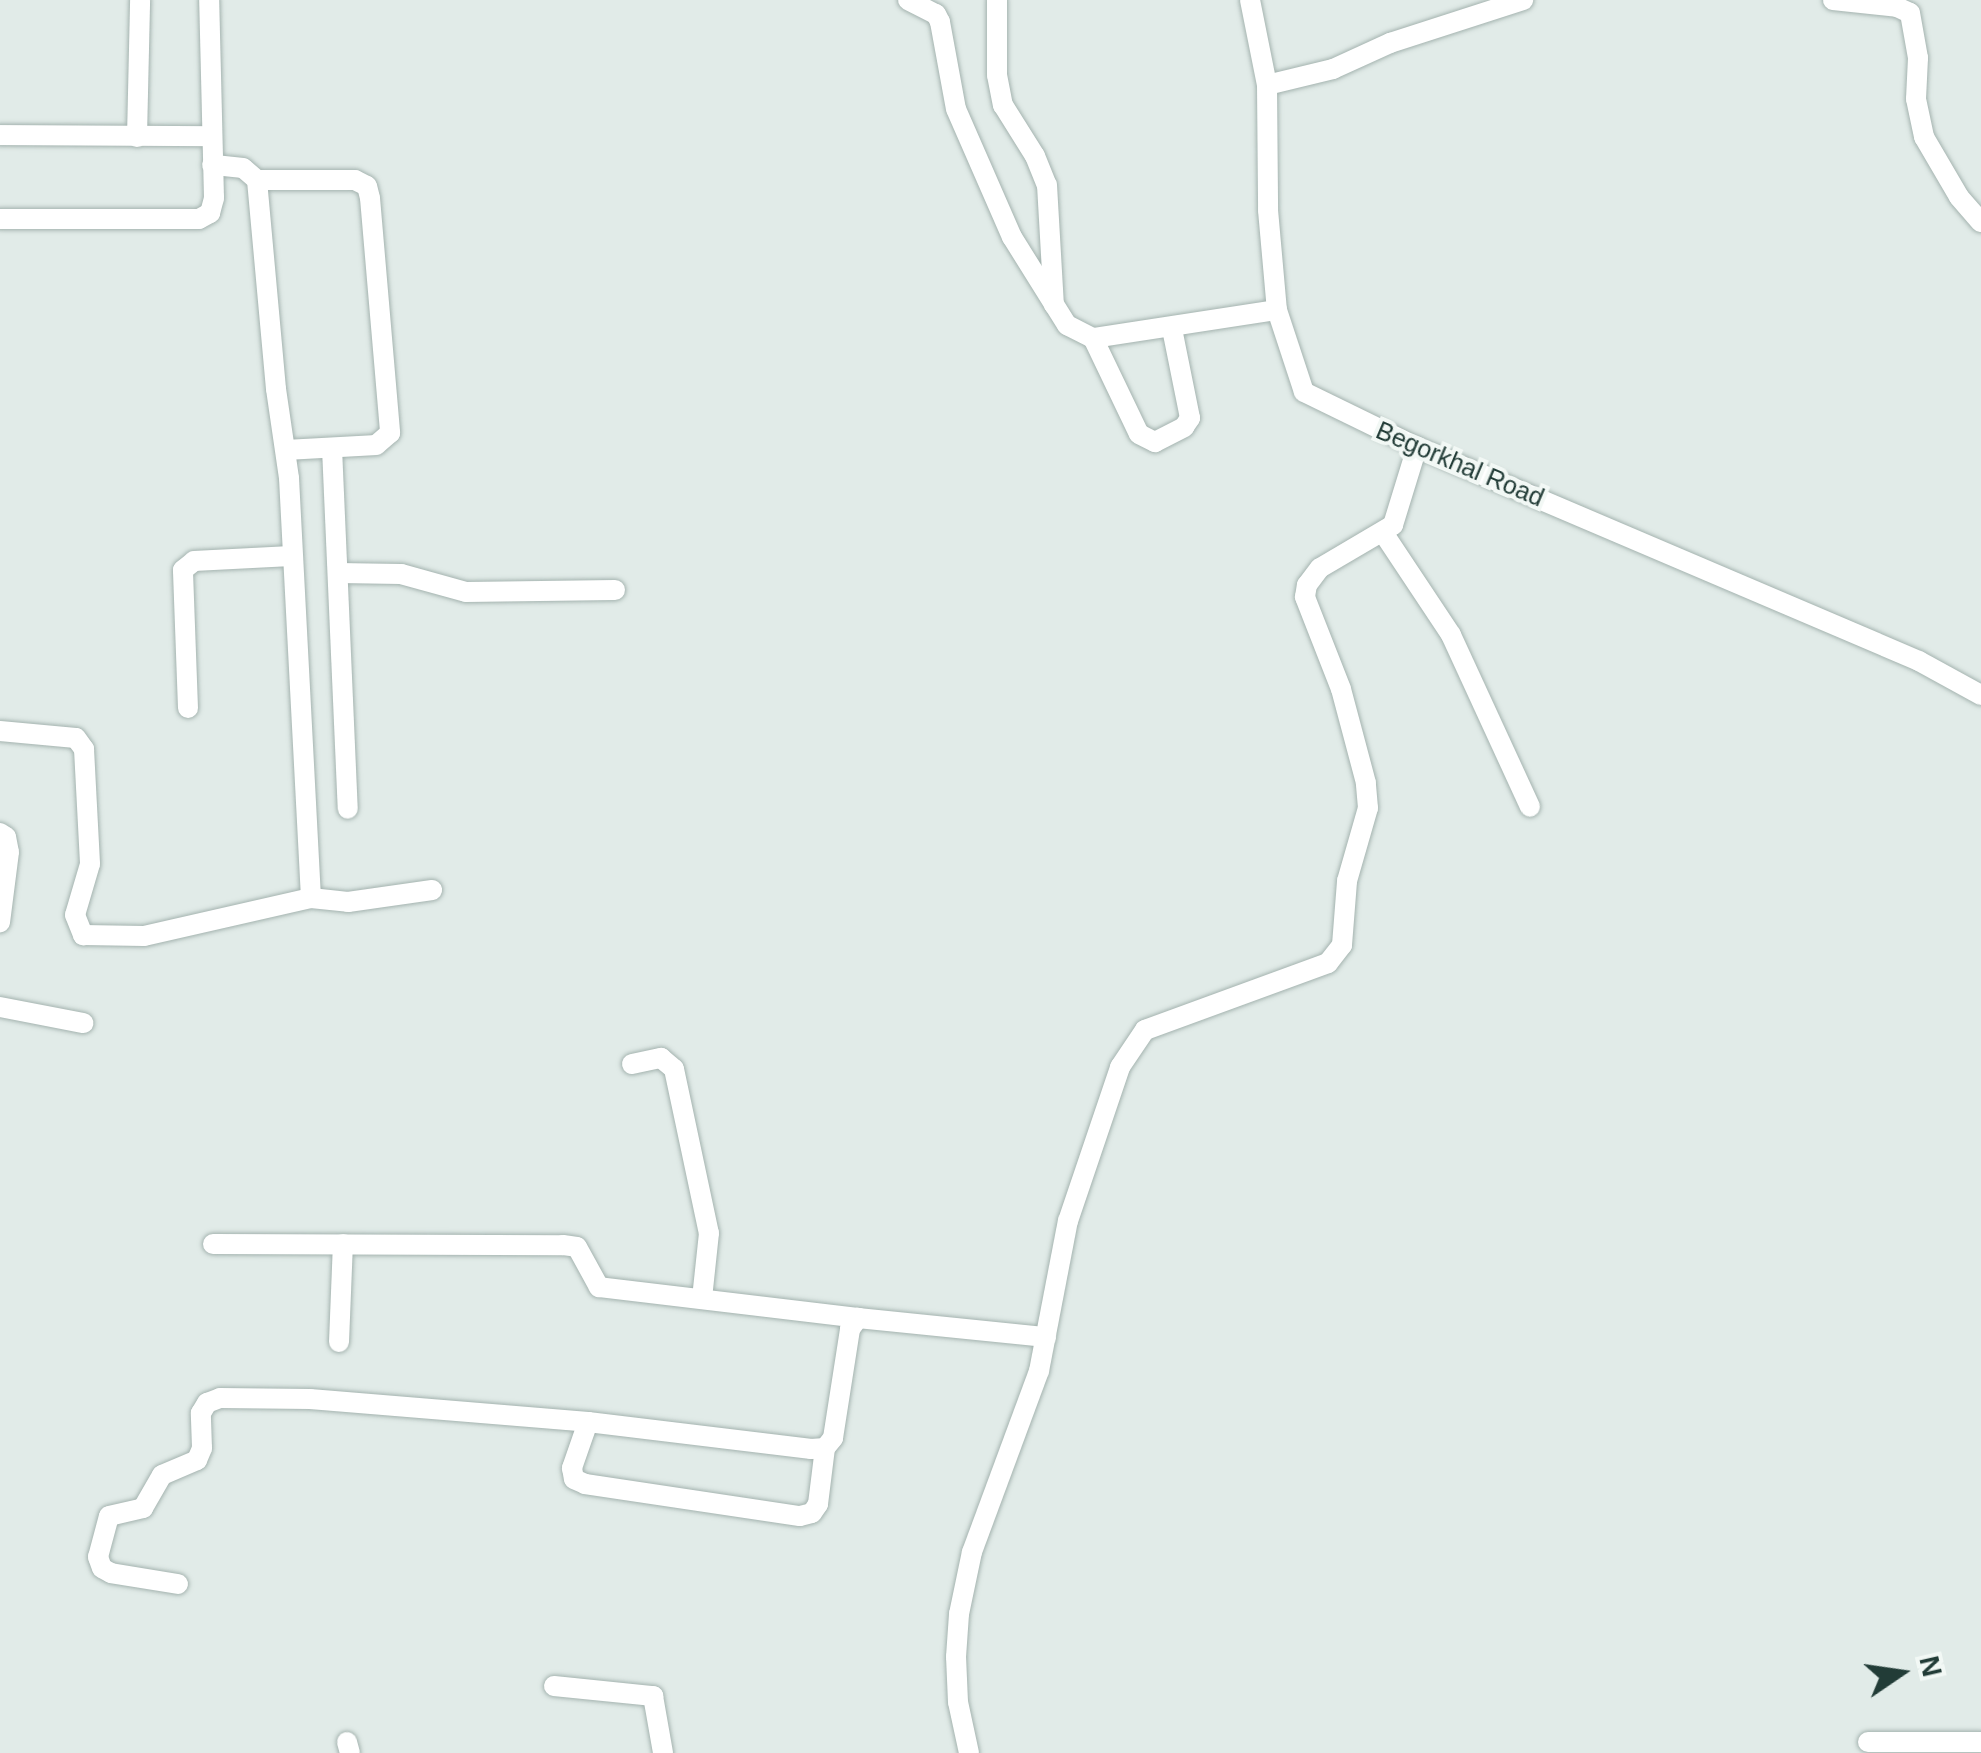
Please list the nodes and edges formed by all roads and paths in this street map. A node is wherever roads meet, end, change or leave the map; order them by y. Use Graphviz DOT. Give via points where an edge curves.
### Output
graph roads {
  1 [pos="140,0"];
  2 [pos="209,0"];
  3 [pos="908,0"];
  4 [pos="997,0"];
  5 [pos="1250,0"];
  6 [pos="1523,0"];
  7 [pos="1833,0"];
  8 [pos="1266,85"];
  9 [pos="0,134"];
  10 [pos="210,136"];
  11 [pos="138,137"];
  12 [pos="212,165"];
  13 [pos="258,180"];
  14 [pos="0,218"];
  15 [pos="1981,222"];
  16 [pos="1054,305"];
  17 [pos="1278,310"];
  18 [pos="1172,329"];
  19 [pos="1094,338"];
  20 [pos="332,448"];
  21 [pos="1418,448"];
  22 [pos="286,450"];
  23 [pos="1384,534"];
  24 [pos="292,556"];
  25 [pos="338,572"];
  26 [pos="615,590"];
  27 [pos="1981,695"];
  28 [pos="188,708"];
  29 [pos="0,731"];
  30 [pos="1530,807"];
  31 [pos="348,809"];
  32 [pos="0,834"];
  33 [pos="432,890"];
  34 [pos="311,898"];
  35 [pos="0,922"];
  36 [pos="0,1007"];
  37 [pos="83,1023"];
  38 [pos="632,1064"];
  39 [pos="213,1244"];
  40 [pos="344,1244"];
  41 [pos="702,1298"];
  42 [pos="858,1318"];
  43 [pos="1046,1337"];
  44 [pos="339,1342"];
  45 [pos="588,1422"];
  46 [pos="825,1448"];
  47 [pos="178,1584"];
  48 [pos="554,1686"];
  49 [pos="1868,1742"];
  50 [pos="1981,1742"];
  51 [pos="663,1753"];
  52 [pos="969,1753"];
  1 -- 11 [label="street"];
  2 -- 10 [label="street"];
  3 -- 16 [label="street" via="940,22 956,109 1012,237"];
  4 -- 16 [label="street" via="1002,105 1047,185"];
  5 -- 8 [label="street, Begorkhal Road"];
  6 -- 8 [label="street" via="1334,69"];
  7 -- 15 [label="street" via="1897,6 1910,14 1924,137"];
  8 -- 17 [label="street, Begorkhal Road"];
  9 -- 11 [label="street"];
  10 -- 11 [label="street"];
  10 -- 12 [label="street"];
  12 -- 13 [label="street" via="243,168"];
  12 -- 14 [label="street" via="214,198 200,219"];
  13 -- 20 [label="street" via="355,180 367,186 390,433 376,445"];
  13 -- 22 [label="street"];
  16 -- 19 [label="street" via="1067,325"];
  17 -- 18 [label="street"];
  17 -- 21 [label="street, Begorkhal Road" via="1304,392"];
  18 -- 19 [label="street"];
  18 -- 19 [label="street" via="1190,418 1155,442 1139,434"];
  20 -- 22 [label="street"];
  20 -- 25 [label="street"];
  21 -- 23 [label="street" via="1400,513"];
  21 -- 27 [label="street, Begorkhal Road" via="1904,655"];
  22 -- 24 [label="street"];
  23 -- 30 [label="street" via="1451,636"];
  23 -- 43 [label="street" via="1320,568 1304,597 1341,689 1366,783 1368,808 1347,882 1342,945 1328,963 1166,1019 1134,1042 1080,1177"];
  24 -- 28 [label="street" via="194,561 183,570"];
  24 -- 34 [label="street"];
  25 -- 26 [label="street" via="401,574 466,592"];
  25 -- 31 [label="street"];
  29 -- 34 [label="street" via="76,738 84,750 90,864 75,915 84,935 144,936"];
  32 -- 35 [label="street" via="10,852"];
  33 -- 34 [label="street" via="348,902"];
  36 -- 37 [label="street"];
  38 -- 41 [label="street" via="661,1058 674,1069 709,1233"];
  39 -- 40 [label="street"];
  40 -- 41 [label="street" via="563,1244 577,1247 600,1287"];
  40 -- 44 [label="street"];
  41 -- 42 [label="street"];
  42 -- 43 [label="street"];
  42 -- 46 [label="street" via="850,1330 833,1438"];
  43 -- 52 [label="street" via="972,1552 959,1614 958,1702"];
  45 -- 46 [label="street"];
  45 -- 46 [label="street" via="572,1468 585,1484 800,1516 818,1504"];
  45 -- 47 [label="street" via="310,1399 207,1403 197,1460 162,1476 143,1508 109,1516 98,1557 111,1573"];
  48 -- 51 [label="street" via="654,1696"];
  49 -- 50 [label="street"];
}
